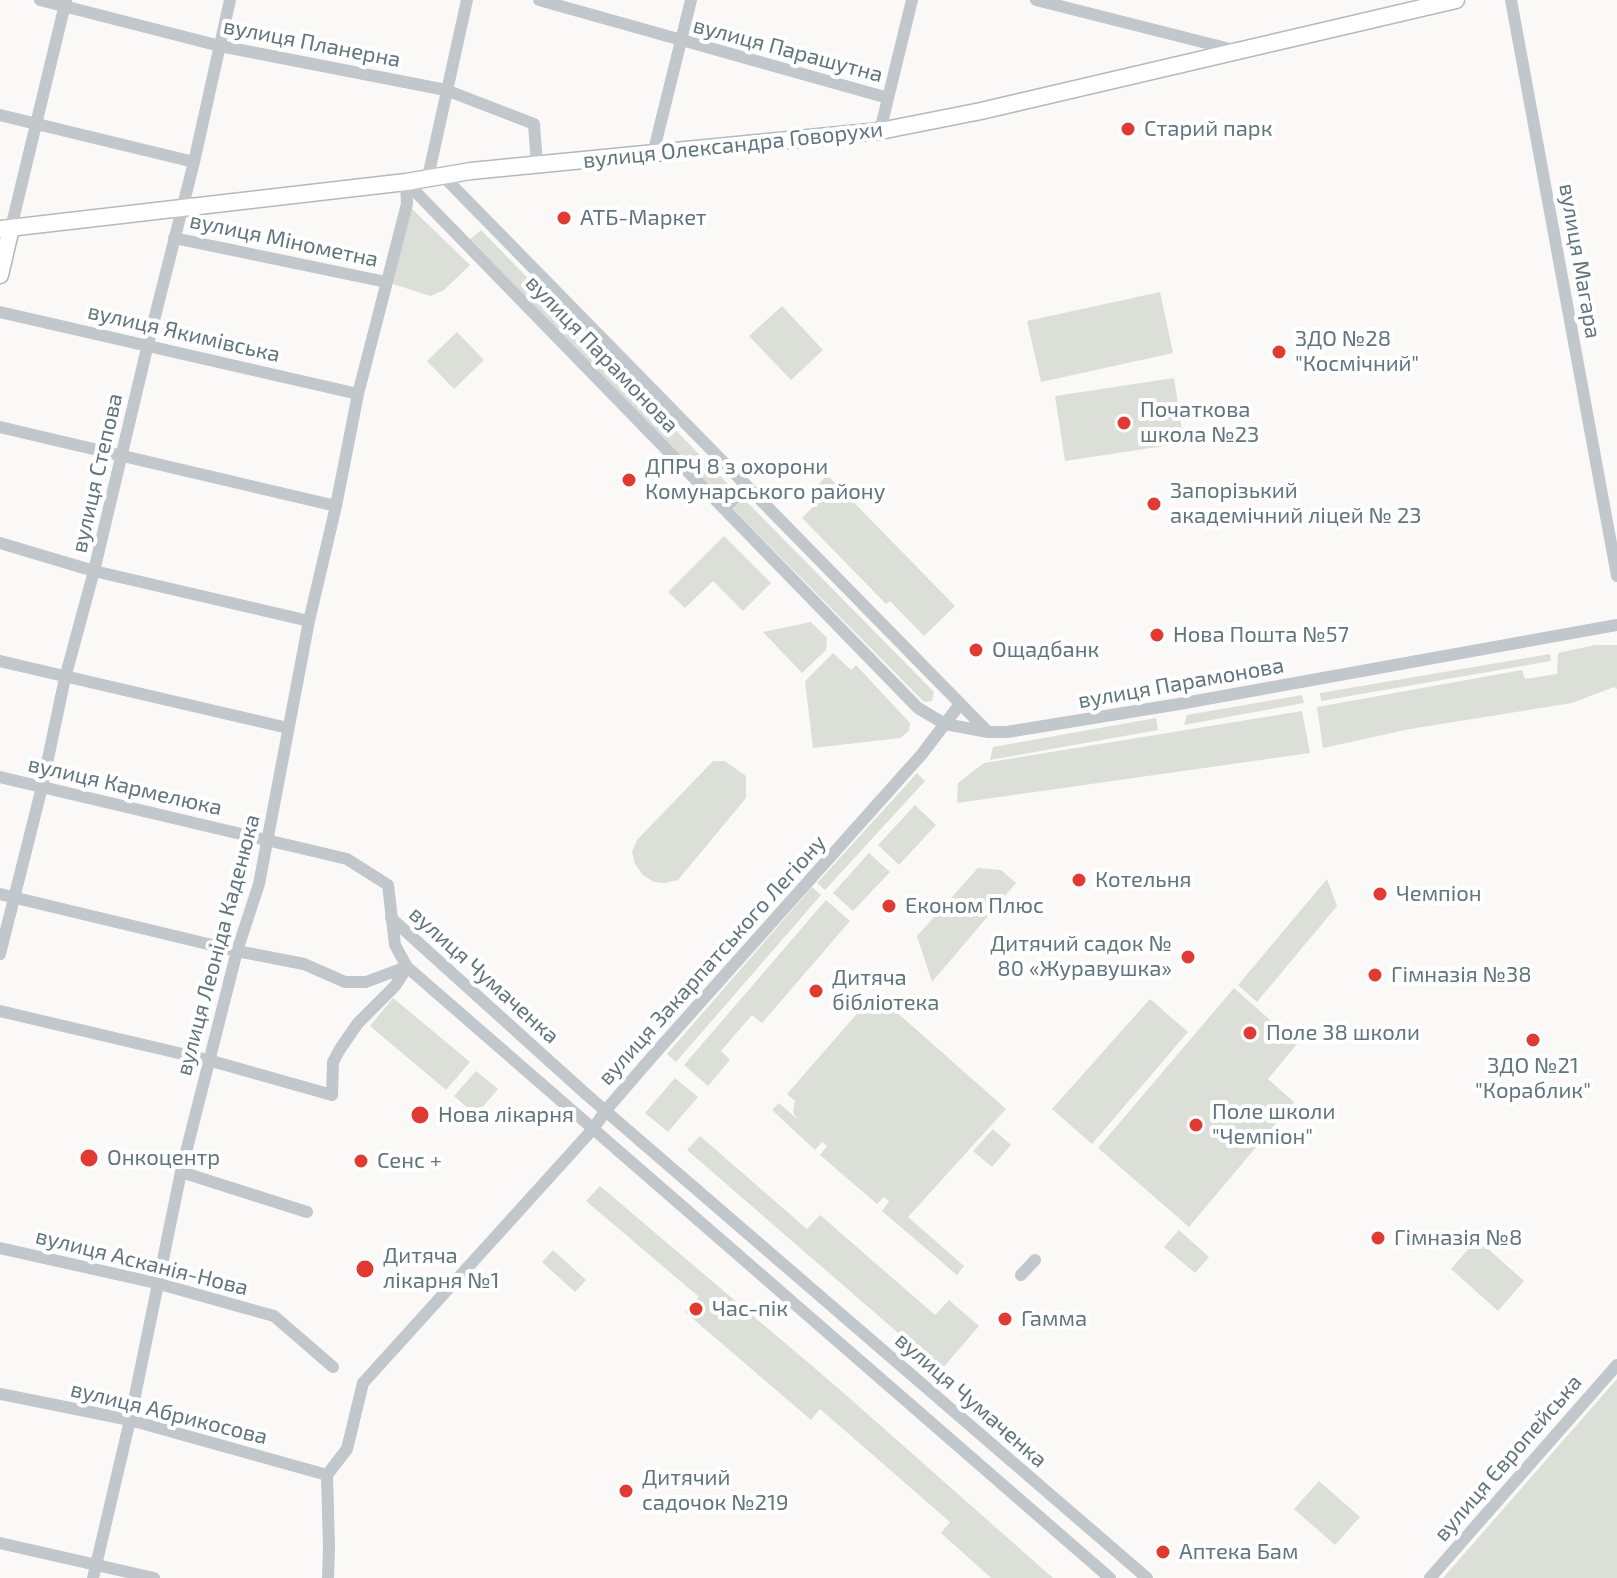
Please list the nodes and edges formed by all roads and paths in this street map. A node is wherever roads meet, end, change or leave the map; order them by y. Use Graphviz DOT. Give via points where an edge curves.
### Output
graph roads {
  1 [pos="40,0"];
  2 [pos="230,0"];
  3 [pos="467,0"];
  4 [pos="539,0"];
  5 [pos="691,0"];
  6 [pos="912,0"];
  7 [pos="1036,0"];
  8 [pos="1099,0"];
  9 [pos="1456,0"];
  10 [pos="1511,0"];
  11 [pos="66,3"];
  12 [pos="1095,15"];
  13 [pos="681,41"];
  14 [pos="220,46"];
  15 [pos="1241,52"];
  16 [pos="446,90"];
  17 [pos="888,98"];
  18 [pos="0,115"];
  19 [pos="36,124"];
  20 [pos="880,131"];
  21 [pos="653,154"];
  22 [pos="194,162"];
  23 [pos="537,165"];
  24 [pos="435,176"];
  25 [pos="406,182"];
  26 [pos="182,207"];
  27 [pos="6,229"];
  28 [pos="174,238"];
  29 [pos="0,275"];
  30 [pos="386,282"];
  31 [pos="0,312"];
  32 [pos="148,344"];
  33 [pos="358,394"];
  34 [pos="0,427"];
  35 [pos="121,456"];
  36 [pos="745,488"];
  37 [pos="336,506"];
  38 [pos="724,509"];
  39 [pos="0,543"];
  40 [pos="94,571"];
  41 [pos="1617,576"];
  42 [pos="309,621"];
  43 [pos="1617,625"];
  44 [pos="0,661"];
  45 [pos="65,678"];
  46 [pos="960,704"];
  47 [pos="945,724"];
  48 [pos="288,728"];
  49 [pos="988,732"];
  50 [pos="0,777"];
  51 [pos="42,787"];
  52 [pos="268,840"];
  53 [pos="0,894"];
  54 [pos="15,898"];
  55 [pos="391,918"];
  56 [pos="237,951"];
  57 [pos="0,954"];
  58 [pos="407,967"];
  59 [pos="0,1011"];
  60 [pos="208,1060"];
  61 [pos="606,1110"];
  62 [pos="593,1129"];
  63 [pos="181,1172"];
  64 [pos="307,1212"];
  65 [pos="0,1248"];
  66 [pos="1035,1260"];
  67 [pos="1021,1275"];
  68 [pos="156,1283"];
  69 [pos="1617,1365"];
  70 [pos="333,1367"];
  71 [pos="0,1394"];
  72 [pos="130,1420"];
  73 [pos="327,1475"];
  74 [pos="0,1543"];
  75 [pos="97,1564"];
  76 [pos="93,1578"];
  77 [pos="154,1578"];
  78 [pos="328,1578"];
  79 [pos="1110,1578"];
  80 [pos="1147,1578"];
  81 [pos="1430,1578"];
  1 -- 11 [label="street, вулиця Планерна"];
  2 -- 14 [label="street, вулиця Степова"];
  3 -- 16 [label="street"];
  4 -- 13 [label="street, вулиця Парашутна"];
  5 -- 13 [label="street"];
  6 -- 17 [label="street"];
  7 -- 12 [label="street"];
  8 -- 12 [label="street"];
  9 -- 15 [label="main road, вулиця Олександра Говорухи"];
  10 -- 41 [label="street, вулиця Магара"];
  11 -- 14 [label="street, вулиця Планерна"];
  11 -- 19 [label="street"];
  12 -- 15 [label="street"];
  13 -- 17 [label="street, вулиця Парашутна"];
  13 -- 21 [label="street"];
  14 -- 16 [label="street, вулиця Планерна"];
  14 -- 22 [label="street, вулиця Степова"];
  15 -- 20 [label="main road, вулиця Олександра Говорухи"];
  16 -- 23 [label="street, вулиця Планерна" via="534,124"];
  16 -- 24 [label="street"];
  17 -- 20 [label="street"];
  18 -- 19 [label="street"];
  19 -- 22 [label="street"];
  19 -- 27 [label="street"];
  20 -- 21 [label="main road, вулиця Олександра Говорухи"];
  21 -- 23 [label="main road, вулиця Олександра Говорухи"];
  22 -- 26 [label="street, вулиця Степова"];
  23 -- 24 [label="main road, вулиця Олександра Говорухи"];
  24 -- 25 [label="main road, вулиця Олександра Говорухи"];
  24 -- 36 [label="street, вулиця Парамонова"];
  25 -- 26 [label="main road, вулиця Олександра Говорухи"];
  25 -- 30 [label="street, вулиця Леоніда Каденюка" via="407,204"];
  25 -- 38 [label="street, вулиця Парамонова"];
  26 -- 27 [label="main road, вулиця Олександра Говорухи"];
  26 -- 28 [label="street, вулиця Степова"];
  27 -- 29 [label="main road"];
  28 -- 30 [label="street, вулиця Мінометна"];
  28 -- 32 [label="street, вулиця Степова"];
  30 -- 33 [label="street, вулиця Леоніда Каденюка"];
  31 -- 32 [label="street, вулиця Якимівська"];
  32 -- 33 [label="street, вулиця Якимівська"];
  32 -- 35 [label="street, вулиця Степова"];
  33 -- 37 [label="street, вулиця Леоніда Каденюка"];
  34 -- 35 [label="street"];
  35 -- 37 [label="street"];
  35 -- 40 [label="street, вулиця Степова"];
  36 -- 38 [label="street"];
  36 -- 46 [label="street, вулиця Парамонова"];
  37 -- 42 [label="street, вулиця Леоніда Каденюка"];
  38 -- 47 [label="street, вулиця Парамонова" via="918,708"];
  39 -- 40 [label="street"];
  40 -- 42 [label="street"];
  40 -- 45 [label="street, вулиця Степова"];
  42 -- 48 [label="street, вулиця Леоніда Каденюка"];
  43 -- 49 [label="street, вулиця Парамонова" via="1164,707"];
  44 -- 45 [label="street"];
  45 -- 48 [label="street"];
  45 -- 51 [label="street, вулиця Степова"];
  46 -- 47 [label="street, вулиця Закарпатського Легіону"];
  46 -- 49 [label="street, вулиця Парамонова"];
  47 -- 49 [label="street, вулиця Парамонова"];
  47 -- 61 [label="street, вулиця Закарпатського Легіону"];
  48 -- 52 [label="street, вулиця Леоніда Каденюка"];
  50 -- 51 [label="street, вулиця Кармелюка"];
  51 -- 52 [label="street, вулиця Кармелюка"];
  51 -- 54 [label="street, вулиця Степова"];
  52 -- 55 [label="street, вулиця Кармелюка" via="354,862 388,885"];
  52 -- 56 [label="street, вулиця Леоніда Каденюка"];
  53 -- 54 [label="street"];
  54 -- 56 [label="street"];
  54 -- 57 [label="street, вулиця Степова"];
  55 -- 58 [label="street, вулиця Чумаченка" via="395,945"];
  55 -- 61 [label="street, вулиця Чумаченка"];
  56 -- 58 [label="street" via="304,964 354,983"];
  56 -- 60 [label="street, вулиця Леоніда Каденюка"];
  58 -- 60 [label="street" via="340,1049 333,1062 332,1095"];
  58 -- 62 [label="street, вулиця Чумаченка"];
  59 -- 60 [label="street"];
  60 -- 63 [label="street, вулиця Леоніда Каденюка"];
  61 -- 62 [label="street, вулиця Закарпатського Легіону"];
  61 -- 80 [label="street, вулиця Чумаченка"];
  62 -- 73 [label="street, вулиця Закарпатського Легіону" via="363,1383 347,1449"];
  62 -- 79 [label="street, вулиця Чумаченка"];
  63 -- 64 [label="street"];
  63 -- 68 [label="street, вулиця Леоніда Каденюка"];
  65 -- 68 [label="street, вулиця Асканія-Нова"];
  66 -- 67 [label="street"];
  68 -- 70 [label="street, вулиця Асканія-Нова" via="274,1316"];
  68 -- 72 [label="street, вулиця Леоніда Каденюка"];
  69 -- 81 [label="street, вулиця Європейська"];
  71 -- 72 [label="street, вулиця Абрикосова"];
  72 -- 73 [label="street, вулиця Абрикосова"];
  72 -- 75 [label="street, вулиця Леоніда Каденюка"];
  73 -- 78 [label="street"];
  74 -- 75 [label="street"];
  75 -- 76 [label="street, вулиця Леоніда Каденюка"];
  75 -- 77 [label="street"];
}
